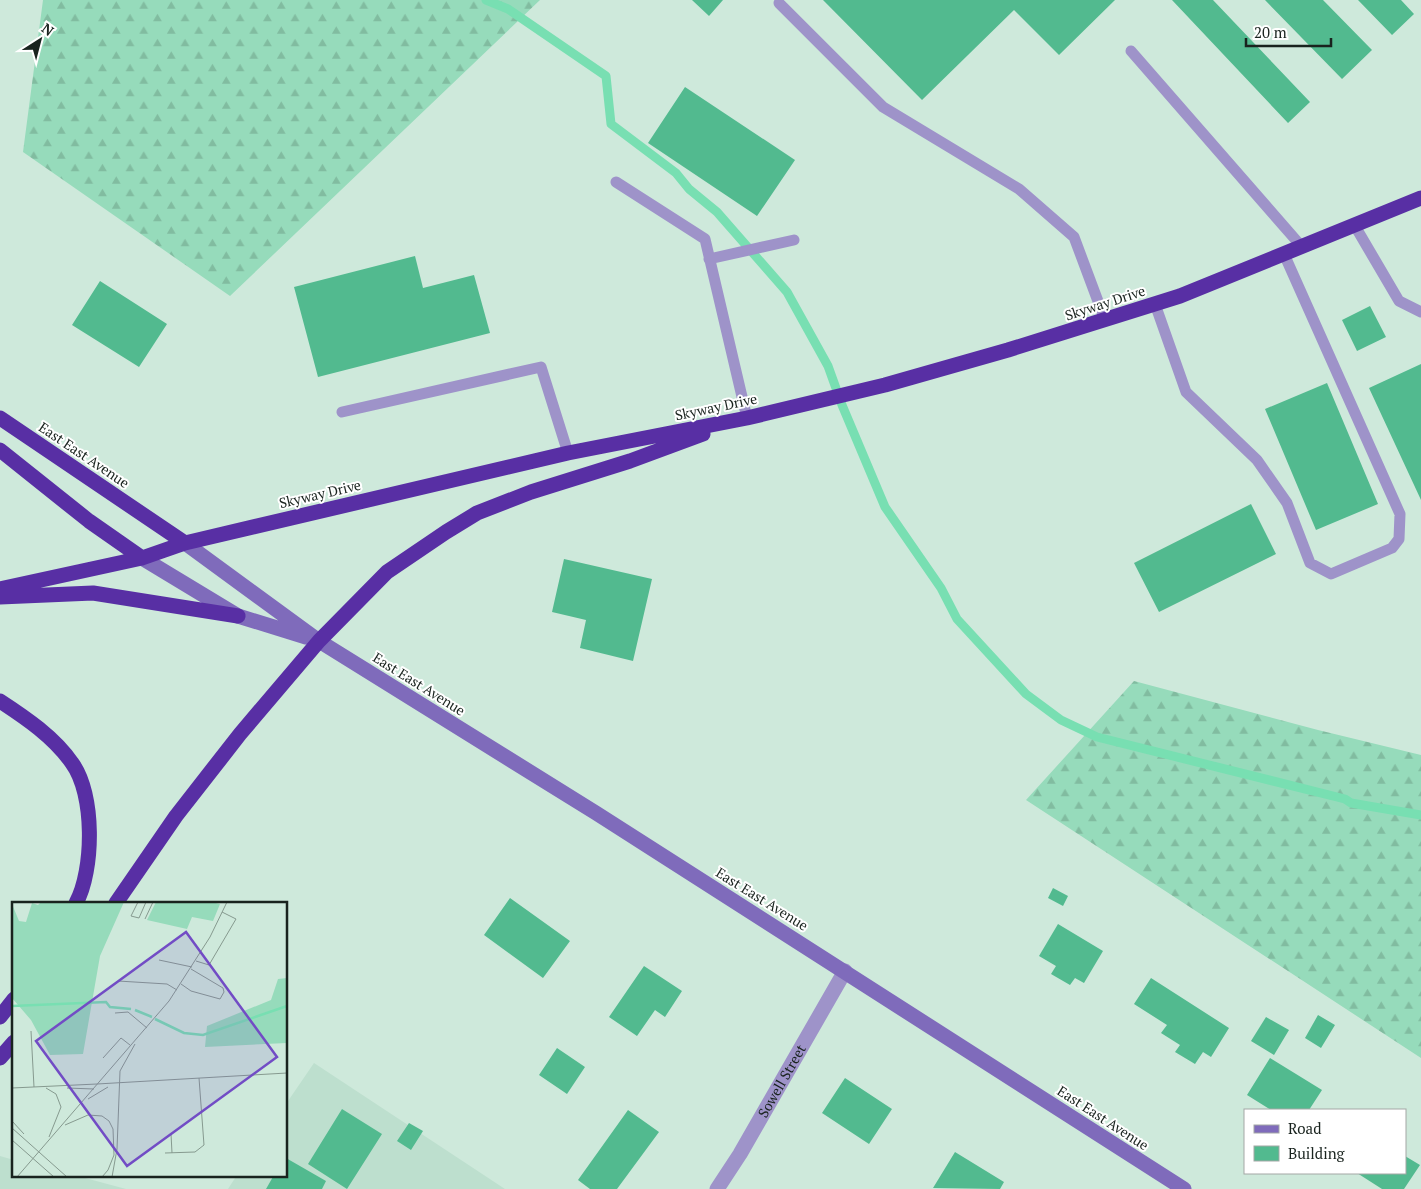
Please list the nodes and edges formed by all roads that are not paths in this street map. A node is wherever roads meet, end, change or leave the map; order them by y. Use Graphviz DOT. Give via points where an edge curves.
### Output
graph roads {
  1 [pos="779,3"];
  2 [pos="1131,51"];
  3 [pos="616,182"];
  4 [pos="1421,198"];
  5 [pos="1355,226"];
  6 [pos="794,240"];
  7 [pos="1302,247"];
  8 [pos="1284,254"];
  9 [pos="709,258"];
  10 [pos="1155,304"];
  11 [pos="1421,312"];
  12 [pos="1106,320"];
  13 [pos="342,412"];
  14 [pos="0,418"];
  15 [pos="746,418"];
  16 [pos="0,450"];
  17 [pos="568,453"];
  18 [pos="184,543"];
  19 [pos="142,558"];
  20 [pos="0,589"];
  21 [pos="0,597"];
  22 [pos="238,616"];
  23 [pos="319,641"];
  24 [pos="0,701"];
  25 [pos="77,902"];
  26 [pos="117,902"];
  27 [pos="845,971"];
  28 [pos="12,1002"];
  29 [pos="0,1017"];
  30 [pos="12,1044"];
  31 [pos="0,1058"];
  32 [pos="717,1189"];
  33 [pos="1184,1189"];
  1 -- 12 [label="lane" via="883,107 1019,190 1074,237"];
  2 -- 7 [label="lane"];
  3 -- 9 [label="lane" via="705,239"];
  4 -- 5 [label="highway, Skyway Drive"];
  5 -- 7 [label="highway, Skyway Drive"];
  5 -- 11 [label="lane" via="1400,302"];
  6 -- 9 [label="lane"];
  7 -- 8 [label="highway, Skyway Drive"];
  8 -- 10 [label="highway, Skyway Drive"];
  8 -- 10 [label="lane" via="1400,514 1398,539 1392,548 1332,574 1310,563 1287,503 1258,460 1186,392"];
  9 -- 15 [label="lane"];
  10 -- 12 [label="highway, Skyway Drive"];
  12 -- 15 [label="highway, Skyway Drive" via="885,385"];
  13 -- 17 [label="lane" via="542,367"];
  14 -- 18 [label="highway, East East Avenue"];
  15 -- 17 [label="highway, Skyway Drive"];
  15 -- 23 [label="highway" via="478,513 387,572"];
  16 -- 19 [label="highway, East East Avenue" via="89,521"];
  17 -- 18 [label="highway, Skyway Drive"];
  18 -- 19 [label="highway, Skyway Drive"];
  18 -- 23 [label="street, East East Avenue"];
  19 -- 20 [label="highway, Skyway Drive"];
  19 -- 22 [label="street, East East Avenue"];
  21 -- 22 [label="highway" via="93,593"];
  22 -- 23 [label="street, East East Avenue"];
  23 -- 26 [label="highway" via="176,816"];
  23 -- 27 [label="street, East East Avenue"];
  24 -- 25 [label="highway" via="28,720 63,751 74,765 84,788 90,826 89,855"];
  27 -- 32 [label="street, Sowell Street"];
  27 -- 33 [label="street, East East Avenue"];
  28 -- 29 [label="highway"];
  30 -- 31 [label="highway"];
}
